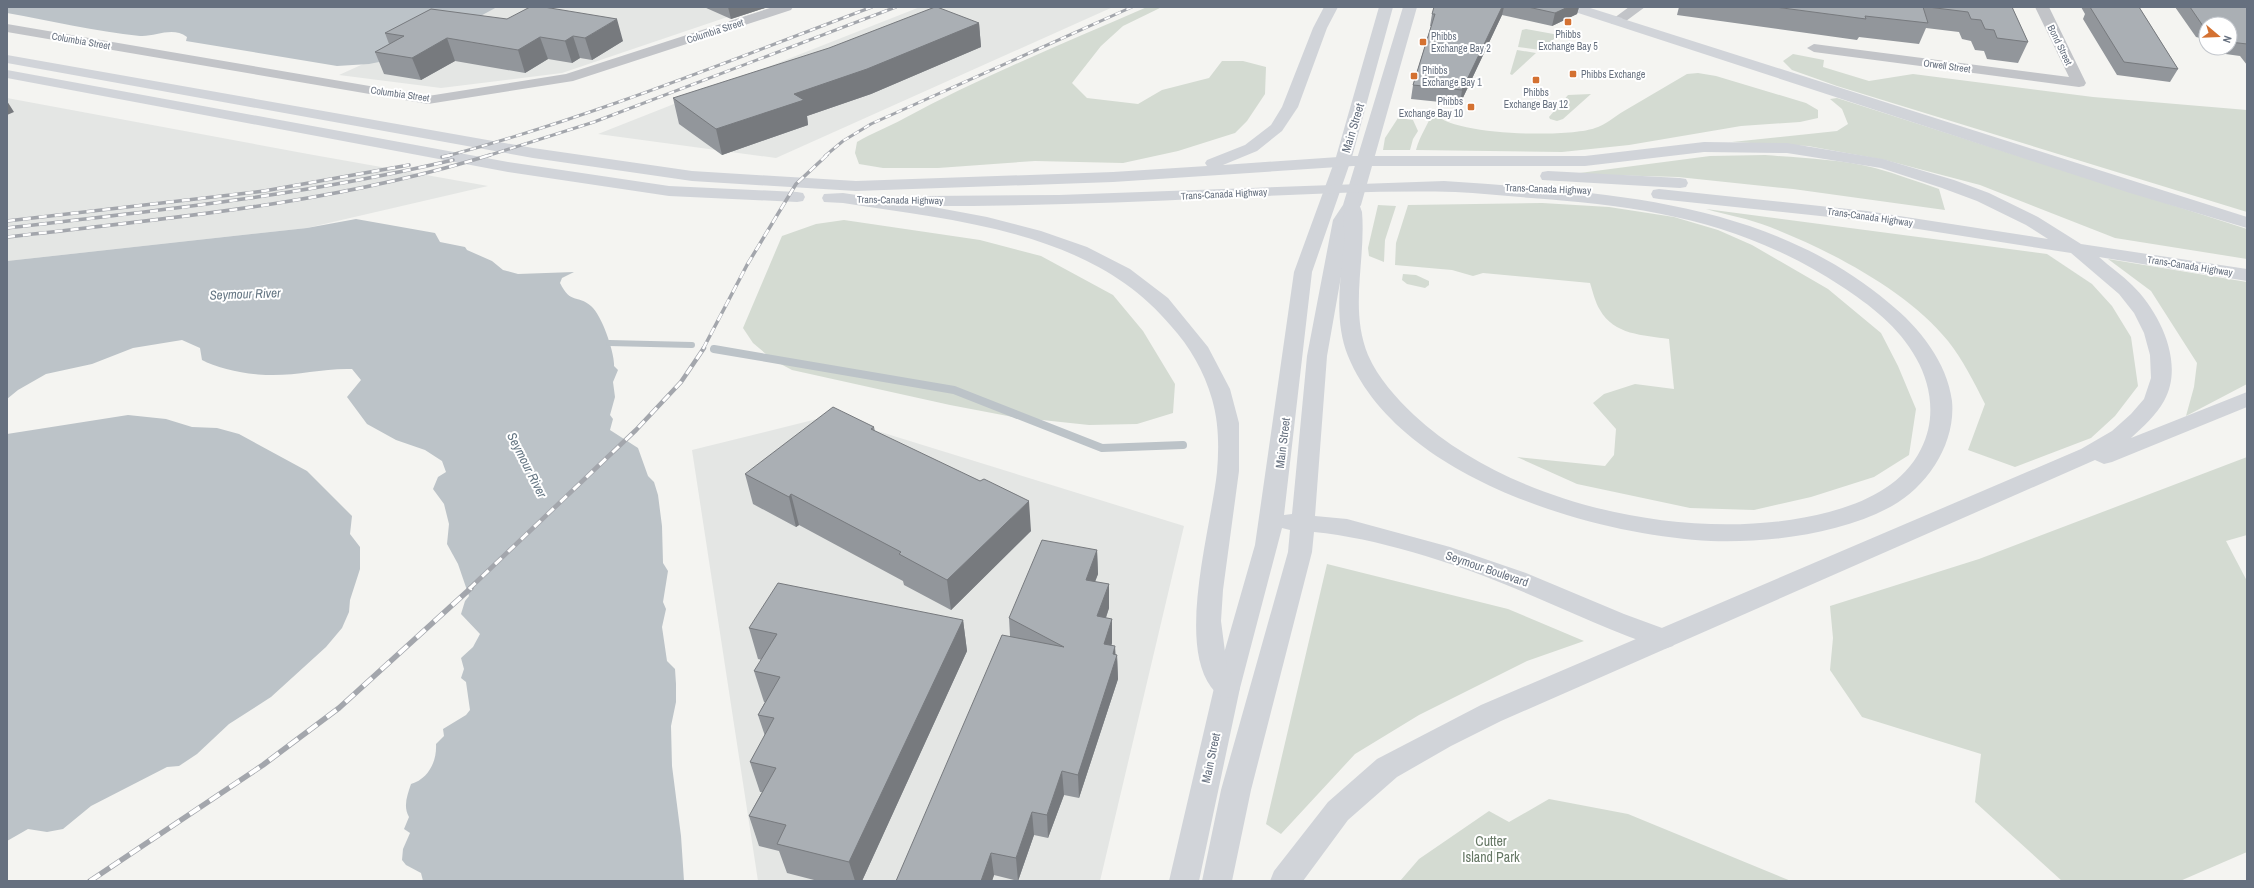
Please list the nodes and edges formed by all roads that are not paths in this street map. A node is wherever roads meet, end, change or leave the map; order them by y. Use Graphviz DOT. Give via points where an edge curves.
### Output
graph roads {
  1 [pos="786,7"];
  2 [pos="1331,7"];
  3 [pos="1386,7"];
  4 [pos="1410,7"];
  5 [pos="1574,7"];
  6 [pos="1638,7"];
  7 [pos="2042,7"];
  8 [pos="1617,20"];
  9 [pos="7,28"];
  10 [pos="1814,48"];
  11 [pos="7,59"];
  12 [pos="7,74"];
  13 [pos="2079,83"];
  14 [pos="1165,173"];
  15 [pos="1447,173"];
  16 [pos="1254,179"];
  17 [pos="849,192"];
  18 [pos="1352,205"];
  19 [pos="2247,223"];
  20 [pos="2247,262"];
  21 [pos="2247,275"];
  22 [pos="2247,400"];
  23 [pos="1999,494"];
  24 [pos="1272,519"];
  25 [pos="1303,524"];
  26 [pos="1664,639"];
  27 [pos="1227,688"];
  28 [pos="1184,881"];
  29 [pos="1217,881"];
  30 [pos="1285,881"];
  1 -- 9 [label="street, Columbia Street" via="568,78 428,100"];
  2 -- 14 [label="main road" via="1320,28 1290,107 1277,128 1260,142 1232,156"];
  3 -- 24 [label="main road, Main Street" via="1344,157 1303,272"];
  4 -- 18 [label="main road, Main Street" via="1388,91"];
  5 -- 8 [label="main road"];
  6 -- 8 [label="street"];
  7 -- 13 [label="street, Bond Street"];
  8 -- 19 [label="main road" via="2121,185"];
  10 -- 13 [label="street, Orwell Street"];
  11 -- 17 [label="main road" via="619,167"];
  12 -- 17 [label="main road" via="508,167 669,191 753,196"];
  14 -- 16 [label="main road"];
  14 -- 17 [label="main road"];
  15 -- 16 [label="main road, Trans-Canada Highway"];
  15 -- 16 [label="main road" via="1353,161"];
  15 -- 18 [label="main road" via="1706,216 1763,235 1821,262 1874,299 1896,318 1932,367 1942,395 1942,420 1935,447 1921,471 1898,492 1870,508 1833,521 1791,529 1742,532 1658,527 1608,518 1561,505 1481,473 1417,430 1390,404 1371,380 1358,357 1353,338 1350,294 1356,222"];
  15 -- 20 [label="main road, Trans-Canada Highway" via="1648,181 1798,195 1943,214"];
  15 -- 21 [label="main road, Trans-Canada Highway" via="1584,189 1788,206 1939,226"];
  15 -- 23 [label="main road" via="1611,159 1704,147 1780,148 1883,164 1916,173 1983,197 2058,236 2104,269 2126,290 2143,312 2154,333 2160,354 2161,378 2154,400 2139,419 2120,436 2089,454"];
  16 -- 17 [label="main road, Trans-Canada Highway" via="1022,202"];
  17 -- 27 [label="main road" via="1009,227 1062,243 1110,266 1154,295 1187,330 1204,355 1216,380 1225,407 1229,435 1229,470 1208,619 1214,669"];
  18 -- 25 [label="main road, Main Street" via="1342,220 1317,356"];
  22 -- 23 [label="main road" via="2137,445"];
  23 -- 26 [label="main road"];
  24 -- 25 [label="main road, Seymour Boulevard"];
  24 -- 27 [label="main road, Main Street"];
  25 -- 26 [label="main road, Seymour Boulevard" via="1346,527 1441,553 1517,579"];
  25 -- 29 [label="main road, Main Street" via="1298,561 1236,790"];
  26 -- 30 [label="main road" via="1491,713 1387,768 1338,811"];
  27 -- 28 [label="main road, Main Street"];
}
